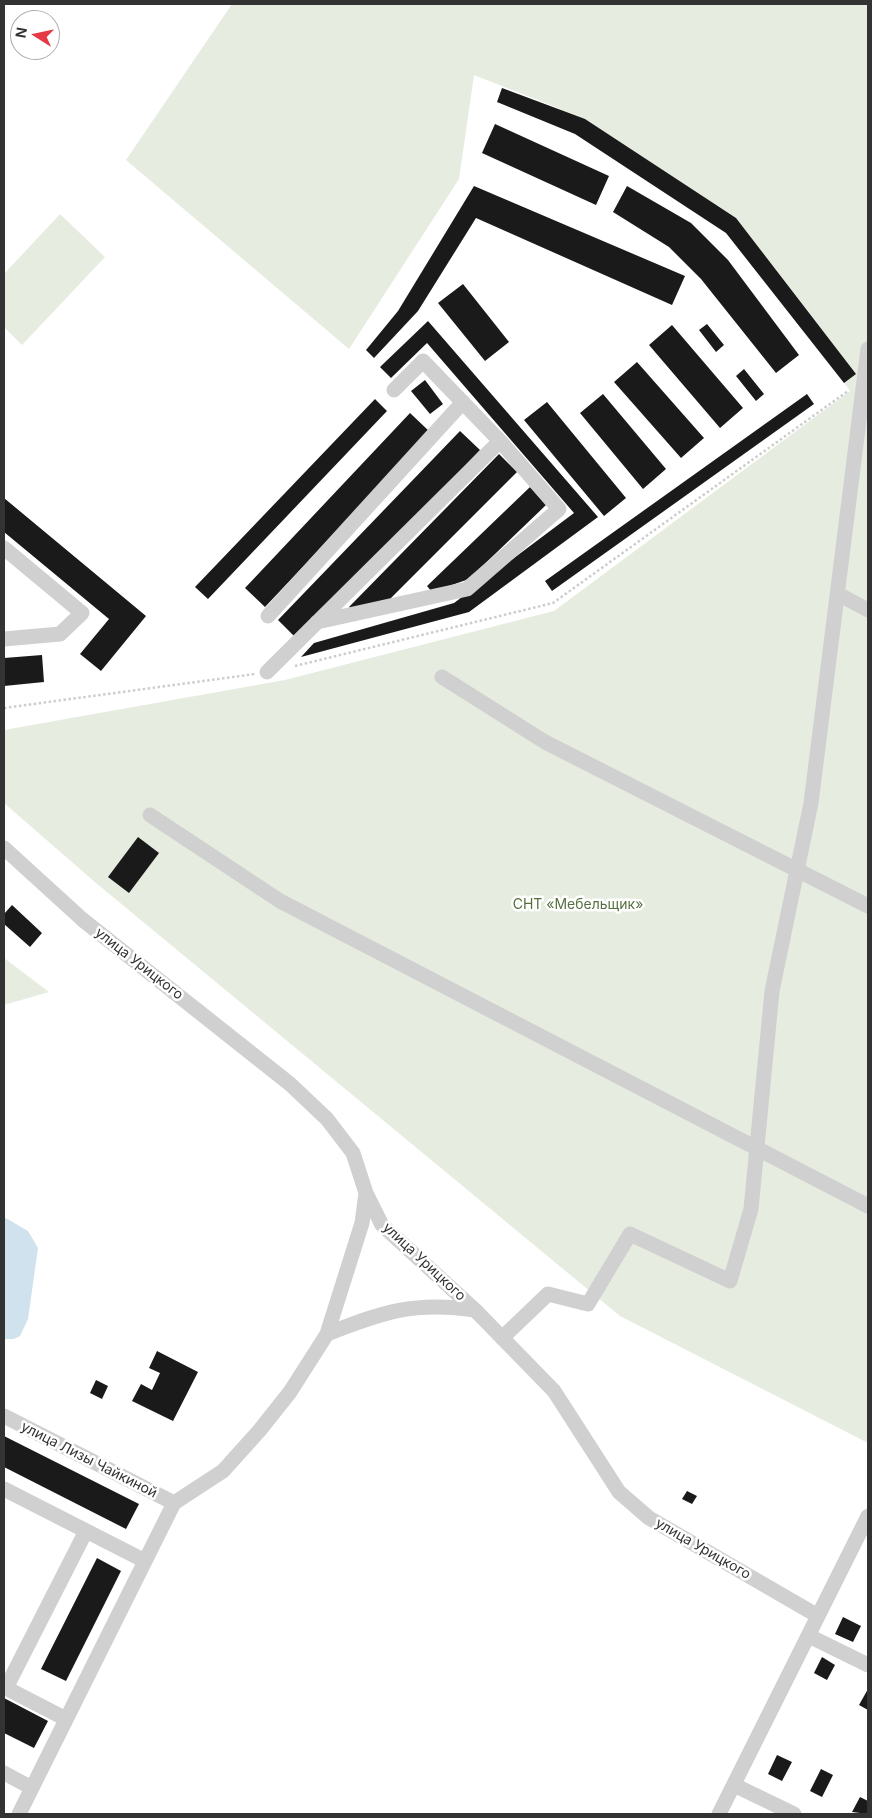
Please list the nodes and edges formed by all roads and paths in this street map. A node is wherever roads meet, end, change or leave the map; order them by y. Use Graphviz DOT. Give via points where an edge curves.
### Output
graph roads {
  1 [pos="868,349"];
  2 [pos="394,390"];
  3 [pos="463,402"];
  4 [pos="500,441"];
  5 [pos="4,548"];
  6 [pos="838,594"];
  7 [pos="868,610"];
  8 [pos="268,616"];
  9 [pos="317,622"];
  10 [pos="4,639"];
  11 [pos="267,672"];
  12 [pos="442,677"];
  13 [pos="150,814"];
  14 [pos="4,848"];
  15 [pos="798,870"];
  16 [pos="868,906"];
  17 [pos="758,1148"];
  18 [pos="366,1193"];
  19 [pos="868,1206"];
  20 [pos="475,1310"];
  21 [pos="327,1334"];
  22 [pos="502,1338"];
  23 [pos="4,1416"];
  24 [pos="4,1489"];
  25 [pos="174,1503"];
  26 [pos="868,1516"];
  27 [pos="86,1531"];
  28 [pos="145,1561"];
  29 [pos="818,1616"];
  30 [pos="809,1636"];
  31 [pos="868,1665"];
  32 [pos="5,1688"];
  33 [pos="66,1719"];
  34 [pos="4,1773"];
  35 [pos="734,1784"];
  36 [pos="32,1788"];
  37 [pos="19,1814"];
  38 [pos="719,1814"];
  39 [pos="794,1814"];
  1 -- 6 [label="street"];
  2 -- 3 [label="street" via="423,360"];
  3 -- 4 [label="street"];
  3 -- 8 [label="street"];
  4 -- 9 [label="street"];
  4 -- 9 [label="street" via="559,509 467,589"];
  5 -- 10 [label="street" via="82,613 60,634"];
  6 -- 7 [label="street"];
  6 -- 15 [label="street" via="811,803"];
  9 -- 11 [label="street"];
  12 -- 15 [label="street" via="545,742"];
  13 -- 17 [label="street" via="280,901"];
  14 -- 18 [label="street, улица Урицкого" via="83,920 290,1084 327,1119 353,1153"];
  15 -- 16 [label="street"];
  15 -- 17 [label="street" via="772,991"];
  17 -- 19 [label="street"];
  17 -- 22 [label="street" via="751,1209 730,1281 630,1234 588,1304 548,1294"];
  18 -- 20 [label="street, улица Урицкого" via="382,1225"];
  18 -- 21 [label="street" via="362,1224"];
  20 -- 21 [label="street" via="442,1305 410,1308 376,1315"];
  20 -- 22 [label="street, улица Урицкого"];
  21 -- 25 [label="street" via="290,1392 223,1471"];
  22 -- 29 [label="street, улица Урицкого" via="554,1391 619,1492 649,1518"];
  23 -- 25 [label="street, улица Лизы Чайкиной"];
  24 -- 27 [label="street"];
  25 -- 28 [label="street"];
  26 -- 29 [label="street"];
  27 -- 28 [label="street"];
  27 -- 32 [label="street"];
  28 -- 33 [label="street"];
  29 -- 30 [label="street"];
  30 -- 31 [label="street"];
  30 -- 35 [label="street"];
  32 -- 33 [label="street"];
  33 -- 36 [label="street"];
  34 -- 36 [label="street"];
  35 -- 38 [label="street"];
  35 -- 39 [label="street"];
  36 -- 37 [label="street"];
}
